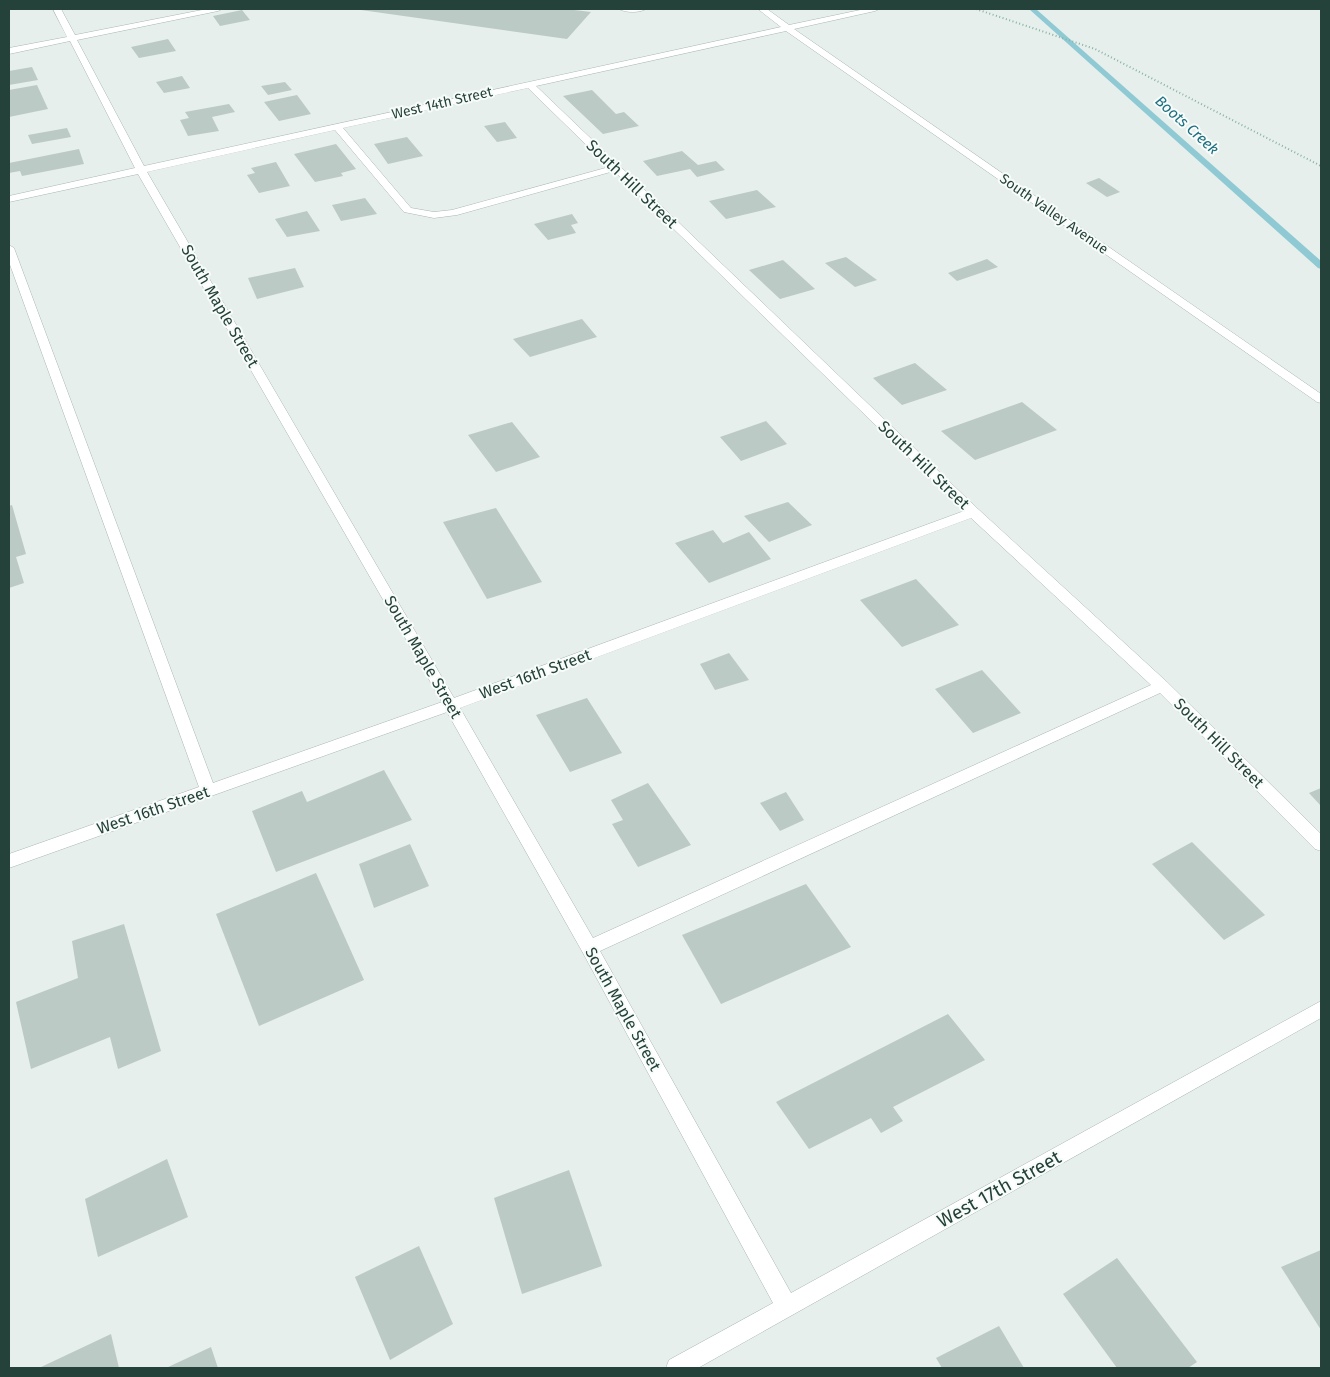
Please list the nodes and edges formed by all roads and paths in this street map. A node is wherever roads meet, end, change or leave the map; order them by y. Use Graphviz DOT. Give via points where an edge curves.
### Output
graph roads {
  1 [pos="57,9"];
  2 [pos="218,9"];
  3 [pos="624,9"];
  4 [pos="642,9"];
  5 [pos="762,9"];
  6 [pos="874,9"];
  7 [pos="976,9"];
  8 [pos="787,28"];
  9 [pos="72,39"];
  10 [pos="9,51"];
  11 [pos="529,84"];
  12 [pos="337,127"];
  13 [pos="1321,166"];
  14 [pos="616,168"];
  15 [pos="141,170"];
  16 [pos="9,200"];
  17 [pos="9,248"];
  18 [pos="1321,399"];
  19 [pos="974,512"];
  20 [pos="1162,686"];
  21 [pos="451,705"];
  22 [pos="208,790"];
  23 [pos="1321,844"];
  24 [pos="9,861"];
  25 [pos="589,948"];
  26 [pos="1321,1009"];
  27 [pos="787,1307"];
  28 [pos="676,1368"];
  1 -- 9 [label="street, South Maple Street"];
  2 -- 9 [label="street"];
  3 -- 4 [label="street"];
  5 -- 8 [label="street, South Valley Avenue"];
  6 -- 8 [label="street, West 14th Street"];
  7 -- 13 [label="path" via="1095,49"];
  8 -- 11 [label="street, West 14th Street"];
  8 -- 18 [label="street, South Valley Avenue"];
  9 -- 10 [label="street"];
  9 -- 15 [label="street, South Maple Street"];
  11 -- 12 [label="street, West 14th Street"];
  11 -- 14 [label="street, South Hill Street"];
  12 -- 14 [label="street" via="408,210 434,215 453,213"];
  12 -- 15 [label="street, West 14th Street"];
  14 -- 19 [label="street, South Hill Street"];
  15 -- 16 [label="street, West 14th Street"];
  15 -- 21 [label="street, South Maple Street"];
  17 -- 22 [label="street"];
  19 -- 20 [label="street, South Hill Street"];
  19 -- 21 [label="street, West 16th Street"];
  20 -- 23 [label="street, South Hill Street"];
  20 -- 25 [label="street"];
  21 -- 22 [label="street, West 16th Street"];
  21 -- 25 [label="street, South Maple Street"];
  22 -- 24 [label="street, West 16th Street"];
  25 -- 27 [label="street, South Maple Street"];
  26 -- 27 [label="street, West 17th Street"];
  27 -- 28 [label="street, West 17th Street"];
}
